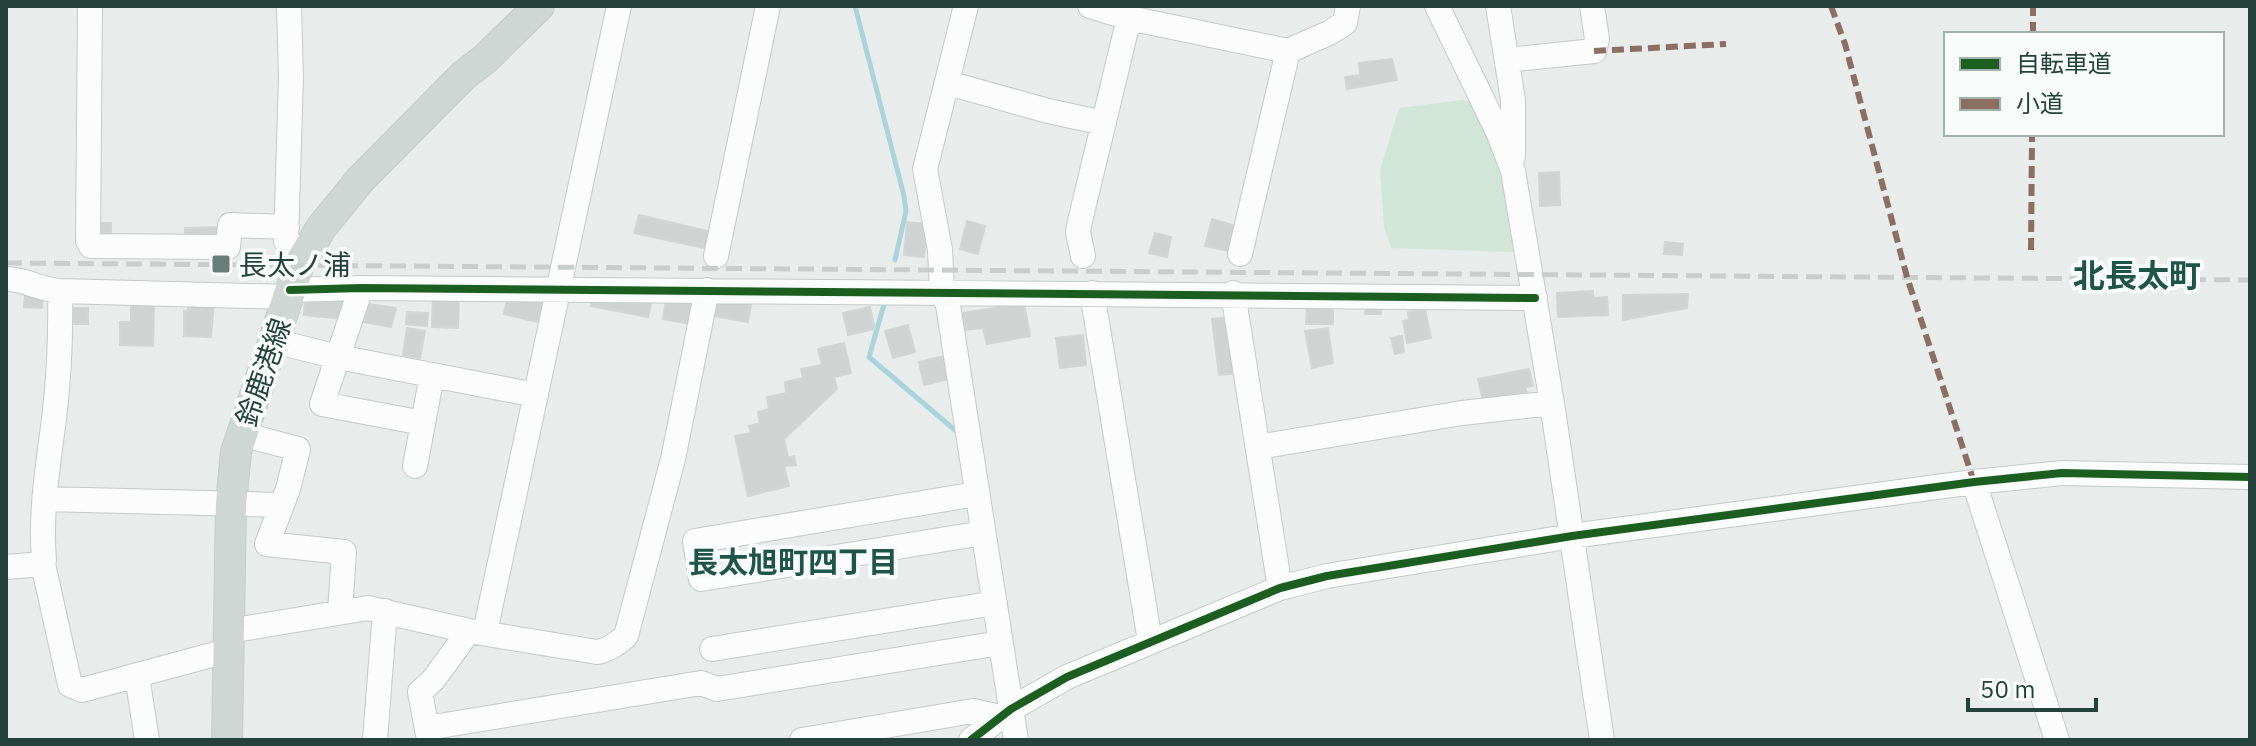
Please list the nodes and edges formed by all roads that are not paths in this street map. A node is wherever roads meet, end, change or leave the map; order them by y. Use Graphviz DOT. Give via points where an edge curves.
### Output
graph roads {
  1 [pos="90,6"];
  2 [pos="289,6"];
  3 [pos="539,6"];
  4 [pos="619,6"];
  5 [pos="768,6"];
  6 [pos="966,6"];
  7 [pos="1090,6"];
  8 [pos="1348,6"];
  9 [pos="1437,6"];
  10 [pos="1498,6"];
  11 [pos="1592,6"];
  12 [pos="1131,14"];
  13 [pos="1288,51"];
  14 [pos="1507,60"];
  15 [pos="948,83"];
  16 [pos="1104,123"];
  17 [pos="1513,171"];
  18 [pos="287,227"];
  19 [pos="306,253"];
  20 [pos="1240,254"];
  21 [pos="716,256"];
  22 [pos="1083,256"];
  23 [pos="6,279"];
  24 [pos="361,288"];
  25 [pos="559,290"];
  26 [pos="707,290"];
  27 [pos="60,291"];
  28 [pos="942,291"];
  29 [pos="289,293"];
  30 [pos="1092,293"];
  31 [pos="1233,293"];
  32 [pos="1535,298"];
  33 [pos="274,341"];
  34 [pos="338,357"];
  35 [pos="432,375"];
  36 [pos="536,395"];
  37 [pos="1552,403"];
  38 [pos="423,423"];
  39 [pos="242,434"];
  40 [pos="1258,447"];
  41 [pos="415,466"];
  42 [pos="2250,477"];
  43 [pos="1974,482"];
  44 [pos="976,494"];
  45 [pos="45,499"];
  46 [pos="231,504"];
  47 [pos="282,505"];
  48 [pos="983,533"];
  49 [pos="1572,536"];
  50 [pos="43,564"];
  51 [pos="6,567"];
  52 [pos="1280,588"];
  53 [pos="995,603"];
  54 [pos="385,611"];
  55 [pos="340,612"];
  56 [pos="477,632"];
  57 [pos="230,640"];
  58 [pos="1150,641"];
  59 [pos="1000,643"];
  60 [pos="712,649"];
  61 [pos="137,676"];
  62 [pos="1005,713"];
  63 [pos="428,734"];
  64 [pos="147,740"];
  65 [pos="227,740"];
  66 [pos="375,740"];
  67 [pos="802,740"];
  68 [pos="971,740"];
  69 [pos="1016,740"];
  70 [pos="1602,740"];
  71 [pos="2057,740"];
  1 -- 18 [label="street" via="91,246 228,247 230,225"];
  2 -- 18 [label="street"];
  3 -- 19 [label="main road, 鈴鹿港線" via="390,147 335,209"];
  4 -- 25 [label="street"];
  5 -- 21 [label="street"];
  6 -- 15 [label="street"];
  7 -- 12 [label="street"];
  8 -- 13 [label="street" via="1345,23"];
  9 -- 17 [label="street"];
  10 -- 14 [label="street"];
  11 -- 14 [label="street" via="1594,51"];
  12 -- 13 [label="street"];
  12 -- 16 [label="street"];
  13 -- 20 [label="street"];
  14 -- 17 [label="street"];
  15 -- 16 [label="street"];
  15 -- 28 [label="street" via="925,169"];
  16 -- 22 [label="street" via="1078,232"];
  17 -- 32 [label="street"];
  18 -- 19 [label="street" via="286,241"];
  19 -- 29 [label="main road, 鈴鹿港線"];
  23 -- 27 [label="street"];
  24 -- 25 [label="street"];
  24 -- 29 [label="street"];
  24 -- 34 [label="street"];
  25 -- 26 [label="street"];
  25 -- 36 [label="street"];
  26 -- 28 [label="street"];
  26 -- 56 [label="street" via="673,459 626,636 597,652"];
  27 -- 29 [label="street"];
  27 -- 45 [label="street" via="57,389"];
  28 -- 30 [label="street"];
  28 -- 44 [label="street"];
  29 -- 33 [label="main road, 鈴鹿港線"];
  30 -- 31 [label="street"];
  30 -- 58 [label="street"];
  31 -- 32 [label="street"];
  31 -- 40 [label="street"];
  32 -- 37 [label="street"];
  33 -- 34 [label="street"];
  33 -- 39 [label="main road, 鈴鹿港線"];
  34 -- 35 [label="street"];
  34 -- 38 [label="street" via="322,404"];
  35 -- 36 [label="street"];
  35 -- 38 [label="street"];
  36 -- 56 [label="street"];
  37 -- 40 [label="street"];
  37 -- 49 [label="street"];
  38 -- 41 [label="street"];
  39 -- 46 [label="main road, 鈴鹿港線"];
  39 -- 47 [label="street" via="298,449"];
  40 -- 52 [label="street"];
  42 -- 43 [label="street" via="2062,473"];
  43 -- 49 [label="street"];
  43 -- 71 [label="street"];
  44 -- 48 [label="street"];
  44 -- 48 [label="street" via="695,541 701,579"];
  45 -- 46 [label="street"];
  45 -- 50 [label="street"];
  46 -- 47 [label="street"];
  46 -- 57 [label="main road, 鈴鹿港線"];
  47 -- 55 [label="street" via="267,544 344,552"];
  48 -- 53 [label="street"];
  49 -- 52 [label="street"];
  49 -- 70 [label="street"];
  50 -- 51 [label="street"];
  50 -- 61 [label="street" via="70,685 82,690"];
  52 -- 58 [label="street"];
  53 -- 59 [label="street"];
  53 -- 60 [label="street"];
  54 -- 55 [label="street"];
  54 -- 56 [label="street"];
  54 -- 66 [label="street"];
  55 -- 57 [label="street"];
  56 -- 63 [label="street" via="420,692"];
  57 -- 61 [label="street"];
  57 -- 65 [label="main road, 鈴鹿港線"];
  58 -- 62 [label="street" via="1067,677"];
  59 -- 62 [label="street"];
  59 -- 63 [label="street" via="717,689 701,683"];
  61 -- 64 [label="street"];
  62 -- 67 [label="street" via="973,711"];
  62 -- 68 [label="street"];
  62 -- 69 [label="street"];
}
